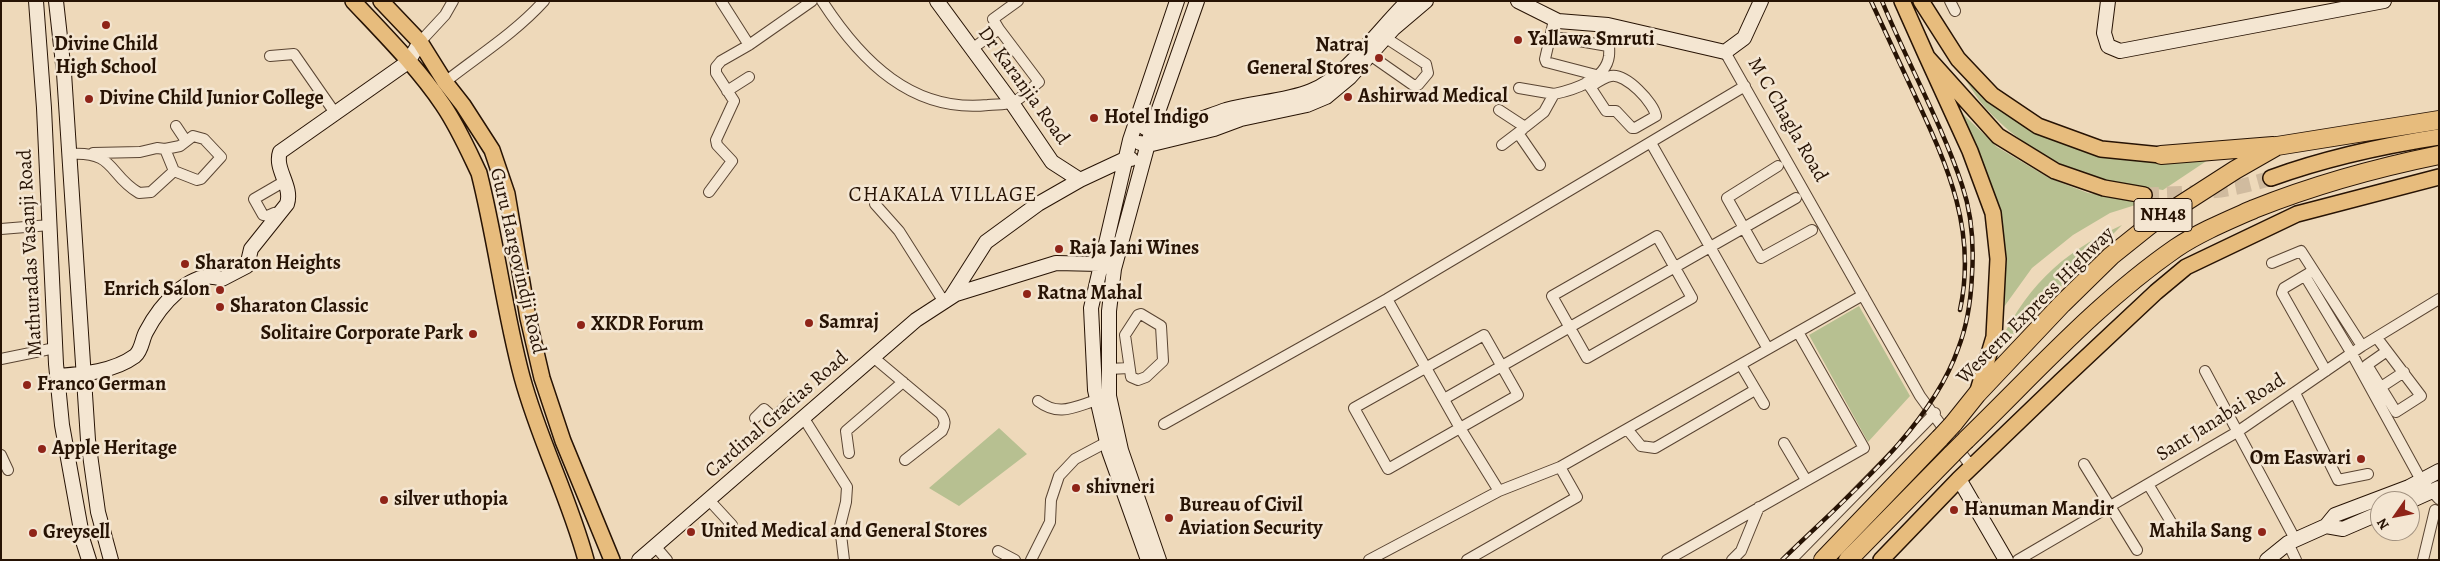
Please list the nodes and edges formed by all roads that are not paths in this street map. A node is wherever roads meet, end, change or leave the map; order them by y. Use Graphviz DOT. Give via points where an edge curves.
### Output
graph roads {
  1 [pos="36,1"];
  2 [pos="56,1"];
  3 [pos="353,1"];
  4 [pos="381,1"];
  5 [pos="544,1"];
  6 [pos="721,1"];
  7 [pos="812,1"];
  8 [pos="822,1"];
  9 [pos="936,1"];
  10 [pos="1018,1"];
  11 [pos="1177,1"];
  12 [pos="1197,1"];
  13 [pos="1408,1"];
  14 [pos="1426,1"];
  15 [pos="1518,1"];
  16 [pos="1761,1"];
  17 [pos="1950,1"];
  18 [pos="2108,1"];
  19 [pos="2384,1"];
  20 [pos="452,2"];
  21 [pos="1921,2"];
  22 [pos="1904,5"];
  23 [pos="1955,11"];
  24 [pos="1554,20"];
  25 [pos="1608,25"];
  26 [pos="999,30"];
  27 [pos="1550,36"];
  28 [pos="420,42"];
  29 [pos="749,45"];
  30 [pos="1378,45"];
  31 [pos="1608,46"];
  32 [pos="972,49"];
  33 [pos="1725,52"];
  34 [pos="270,56"];
  35 [pos="1927,57"];
  36 [pos="408,62"];
  37 [pos="1596,75"];
  38 [pos="749,77"];
  39 [pos="445,82"];
  40 [pos="1589,85"];
  41 [pos="1745,86"];
  42 [pos="1519,88"];
  43 [pos="728,91"];
  44 [pos="1324,91"];
  45 [pos="1554,94"];
  46 [pos="1300,100"];
  47 [pos="1012,103"];
  48 [pos="1499,110"];
  49 [pos="335,113"];
  50 [pos="2439,120"];
  51 [pos="176,126"];
  52 [pos="1134,127"];
  53 [pos="1152,129"];
  54 [pos="1522,130"];
  55 [pos="2439,137"];
  56 [pos="1130,140"];
  57 [pos="186,141"];
  58 [pos="1651,143"];
  59 [pos="1502,144"];
  60 [pos="1148,145"];
  61 [pos="2278,146"];
  62 [pos="164,149"];
  63 [pos="70,154"];
  64 [pos="93,154"];
  65 [pos="2161,155"];
  66 [pos="2439,155"];
  67 [pos="1125,159"];
  68 [pos="1144,160"];
  69 [pos="1540,166"];
  70 [pos="1778,166"];
  71 [pos="174,171"];
  72 [pos="2271,178"];
  73 [pos="1080,180"];
  74 [pos="2437,181"];
  75 [pos="281,183"];
  76 [pos="709,192"];
  77 [pos="2144,195"];
  78 [pos="1796,198"];
  79 [pos="875,204"];
  80 [pos="275,215"];
  81 [pos="50,225"];
  82 [pos="1,228"];
  83 [pos="1744,228"];
  84 [pos="1812,230"];
  85 [pos="1710,247"];
  86 [pos="2272,263"];
  87 [pos="1100,264"];
  88 [pos="1675,267"];
  89 [pos="1114,269"];
  90 [pos="2309,273"];
  91 [pos="1863,295"];
  92 [pos="1387,299"];
  93 [pos="2439,299"];
  94 [pos="948,300"];
  95 [pos="1570,327"];
  96 [pos="1798,332"];
  97 [pos="2377,338"];
  98 [pos="2362,346"];
  99 [pos="55,348"];
  100 [pos="1109,348"];
  101 [pos="1126,348"];
  102 [pos="1768,350"];
  103 [pos="2387,351"];
  104 [pos="2352,354"];
  105 [pos="873,357"];
  106 [pos="1,359"];
  107 [pos="1741,365"];
  108 [pos="1501,366"];
  109 [pos="1426,367"];
  110 [pos="1129,368"];
  111 [pos="1109,369"];
  112 [pos="2205,371"];
  113 [pos="2326,371"];
  114 [pos="2404,372"];
  115 [pos="83,374"];
  116 [pos="57,376"];
  117 [pos="903,382"];
  118 [pos="1755,390"];
  119 [pos="2376,390"];
  120 [pos="2295,393"];
  121 [pos="1977,394"];
  122 [pos="1444,399"];
  123 [pos="1097,400"];
  124 [pos="1038,401"];
  125 [pos="790,402"];
  126 [pos="1764,404"];
  127 [pos="1935,413"];
  128 [pos="755,418"];
  129 [pos="774,418"];
  130 [pos="804,418"];
  131 [pos="1164,424"];
  132 [pos="1460,428"];
  133 [pos="1627,429"];
  134 [pos="788,431"];
  135 [pos="2237,432"];
  136 [pos="1107,442"];
  137 [pos="1784,443"];
  138 [pos="849,453"];
  139 [pos="1,456"];
  140 [pos="905,460"];
  141 [pos="1975,464"];
  142 [pos="2084,464"];
  143 [pos="1560,467"];
  144 [pos="8,470"];
  145 [pos="2439,471"];
  146 [pos="2368,474"];
  147 [pos="1959,479"];
  148 [pos="1806,480"];
  149 [pos="2421,480"];
  150 [pos="2148,484"];
  151 [pos="1499,491"];
  152 [pos="2436,493"];
  153 [pos="2420,498"];
  154 [pos="709,500"];
  155 [pos="2111,505"];
  156 [pos="1759,507"];
  157 [pos="2435,510"];
  158 [pos="2370,518"];
  159 [pos="732,525"];
  160 [pos="2326,526"];
  161 [pos="2177,532"];
  162 [pos="2291,541"];
  163 [pos="654,547"];
  164 [pos="2136,550"];
  165 [pos="998,551"];
  166 [pos="89,560"];
  167 [pos="110,560"];
  168 [pos="586,560"];
  169 [pos="612,560"];
  170 [pos="639,560"];
  171 [pos="662,560"];
  172 [pos="667,560"];
  173 [pos="844,560"];
  174 [pos="1015,560"];
  175 [pos="1031,560"];
  176 [pos="1148,560"];
  177 [pos="1159,560"];
  178 [pos="1369,560"];
  179 [pos="1468,560"];
  180 [pos="1667,560"];
  181 [pos="1732,560"];
  182 [pos="1791,560"];
  183 [pos="1823,560"];
  184 [pos="1848,560"];
  185 [pos="1881,560"];
  186 [pos="2006,560"];
  187 [pos="2018,560"];
  188 [pos="2267,560"];
  189 [pos="2296,560"];
  190 [pos="2423,560"];
  1 -- 81 [label="street, Mathuradas Vasanji Road"];
  2 -- 63 [label="street"];
  3 -- 36 [label="main road, Guru Hargovindji Road"];
  4 -- 28 [label="main road, Guru Hargovindji Road"];
  5 -- 39 [label="street" via="505,37"];
  6 -- 29 [label="street"];
  7 -- 29 [label="street"];
  8 -- 47 [label="street" via="853,45 892,80 920,97 967,107"];
  9 -- 32 [label="street, Dr Karanjia Road"];
  10 -- 26 [label="street" via="993,19"];
  11 -- 52 [label="street"];
  12 -- 53 [label="street"];
  13 -- 30 [label="street"];
  14 -- 30 [label="street"];
  15 -- 24 [label="street, M C Chagla Road"];
  16 -- 33 [label="street" via="1744,38"];
  17 -- 23 [label="street"];
  18 -- 19 [label="street" via="2104,33 2108,46 2120,51"];
  20 -- 28 [label="street" via="445,16"];
  21 -- 65 [label="main road" via="1958,59 1992,94 2038,126 2102,149"];
  22 -- 35 [label="main road"];
  24 -- 25 [label="street, M C Chagla Road"];
  24 -- 27 [label="street"];
  25 -- 31 [label="street"];
  25 -- 33 [label="street, M C Chagla Road"];
  26 -- 32 [label="street"];
  26 -- 47 [label="street" via="1039,82"];
  27 -- 31 [label="street"];
  27 -- 37 [label="street" via="1546,62"];
  28 -- 36 [label="street"];
  28 -- 39 [label="main road, Guru Hargovindji Road"];
  29 -- 43 [label="street" via="716,67 716,73"];
  30 -- 30 [label="street" via="1413,85 1418,85 1428,73 1426,64"];
  30 -- 44 [label="street"];
  30 -- 44 [label="street" via="1340,71"];
  31 -- 37 [label="street" via="1609,58"];
  32 -- 47 [label="street, Dr Karanjia Road"];
  33 -- 41 [label="street, M C Chagla Road"];
  34 -- 49 [label="street" via="294,54"];
  35 -- 77 [label="main road" via="1998,136 2055,171 2104,188"];
  35 -- 121 [label="main road" via="1970,151 1993,213 1998,259 1994,337"];
  36 -- 49 [label="street"];
  36 -- 168 [label="main road, Guru Hargovindji Road" via="443,105 479,173 522,378"];
  37 -- 40 [label="street"];
  38 -- 43 [label="street"];
  39 -- 169 [label="main road, Guru Hargovindji Road" via="464,105 492,150 507,194 528,318 542,378 563,441"];
  40 -- 40 [label="street" via="1610,76 1624,78 1642,93 1656,116 1632,128 1616,111 1606,111"];
  40 -- 45 [label="street"];
  41 -- 58 [label="street"];
  41 -- 91 [label="street, M C Chagla Road"];
  42 -- 45 [label="street"];
  43 -- 76 [label="street" via="734,101 716,140 717,146 732,161"];
  44 -- 46 [label="street"];
  45 -- 54 [label="street" via="1544,112"];
  46 -- 53 [label="street" via="1241,106 1162,130"];
  46 -- 60 [label="street" via="1214,129"];
  47 -- 73 [label="street, Dr Karanjia Road" via="1052,162"];
  48 -- 54 [label="street"];
  49 -- 75 [label="street" via="280,152"];
  50 -- 61 [label="highway, Western Express Highway / NH48"];
  51 -- 57 [label="street"];
  52 -- 53 [label="street"];
  52 -- 56 [label="street"];
  53 -- 60 [label="street"];
  54 -- 59 [label="street"];
  54 -- 69 [label="street"];
  55 -- 72 [label="main road" via="2382,146 2307,165"];
  56 -- 60 [label="street"];
  56 -- 67 [label="street"];
  57 -- 62 [label="street" via="180,146"];
  57 -- 71 [label="street" via="193,136 200,137 221,157 201,179"];
  58 -- 85 [label="street"];
  58 -- 92 [label="street"];
  60 -- 68 [label="street"];
  61 -- 65 [label="highway"];
  61 -- 121 [label="highway, Western Express Highway / NH48" via="2167,213 2111,256"];
  62 -- 64 [label="street"];
  62 -- 71 [label="street"];
  63 -- 64 [label="street"];
  63 -- 115 [label="street"];
  64 -- 71 [label="street" via="108,162 139,193 151,192"];
  66 -- 184 [label="highway, NH48, bridge" via="2376,168 2292,194 2216,225 2177,247 2103,307"];
  67 -- 68 [label="street"];
  67 -- 73 [label="street"];
  67 -- 87 [label="street"];
  68 -- 89 [label="street"];
  70 -- 83 [label="street" via="1727,198"];
  73 -- 94 [label="street" via="1038,204 986,242"];
  74 -- 141 [label="main road" via="2297,214 2186,267"];
  75 -- 80 [label="street" via="289,199"];
  75 -- 80 [label="street" via="254,198 263,216"];
  78 -- 83 [label="street"];
  79 -- 94 [label="street" via="899,231"];
  80 -- 115 [label="street" via="252,249 247,266 222,279 203,276 184,287 170,299 146,332 137,354 112,368"];
  81 -- 82 [label="street"];
  81 -- 99 [label="street, Mathuradas Vasanji Road"];
  83 -- 84 [label="street" via="1761,258"];
  83 -- 85 [label="street"];
  85 -- 88 [label="street"];
  85 -- 102 [label="street"];
  86 -- 90 [label="street" via="2301,251"];
  87 -- 89 [label="street, Cardinal Gracias Road"];
  87 -- 94 [label="street, Cardinal Gracias Road" via="1056,263"];
  87 -- 123 [label="street" via="1091,308"];
  88 -- 95 [label="street"];
  88 -- 95 [label="street" via="1692,298 1587,358"];
  88 -- 95 [label="street" via="1657,236 1552,296"];
  89 -- 100 [label="street"];
  90 -- 98 [label="street"];
  90 -- 104 [label="street"];
  90 -- 113 [label="street" via="2284,288 2282,293"];
  91 -- 96 [label="street"];
  91 -- 127 [label="street, M C Chagla Road" via="1920,396"];
  92 -- 109 [label="street"];
  92 -- 131 [label="street"];
  93 -- 97 [label="street, Sant Janabai Road"];
  94 -- 105 [label="street, Cardinal Gracias Road" via="916,320"];
  95 -- 108 [label="street"];
  96 -- 102 [label="street"];
  96 -- 148 [label="street" via="1864,448"];
  97 -- 98 [label="street, Sant Janabai Road"];
  97 -- 103 [label="street"];
  98 -- 104 [label="street, Sant Janabai Road"];
  99 -- 106 [label="street"];
  99 -- 116 [label="street, Mathuradas Vasanji Road"];
  100 -- 101 [label="street"];
  100 -- 111 [label="street"];
  101 -- 110 [label="street"];
  101 -- 110 [label="street" via="1125,333 1139,315 1161,326 1162,363 1142,380 1131,377"];
  102 -- 107 [label="street"];
  103 -- 114 [label="street"];
  103 -- 119 [label="street" via="2367,365"];
  104 -- 113 [label="street, Sant Janabai Road"];
  104 -- 119 [label="street"];
  105 -- 117 [label="street"];
  105 -- 130 [label="street, Cardinal Gracias Road"];
  107 -- 118 [label="street"];
  107 -- 133 [label="street"];
  108 -- 109 [label="street" via="1484,334"];
  108 -- 122 [label="street"];
  108 -- 132 [label="street" via="1518,395"];
  109 -- 122 [label="street"];
  109 -- 132 [label="street" via="1354,408 1364,426 1388,469"];
  110 -- 111 [label="street"];
  111 -- 177 [label="street" via="1109,396 1120,450"];
  112 -- 135 [label="street"];
  113 -- 120 [label="street, Sant Janabai Road"];
  114 -- 119 [label="street"];
  114 -- 119 [label="street" via="2421,396 2396,412"];
  115 -- 116 [label="street"];
  115 -- 167 [label="street" via="97,506"];
  116 -- 166 [label="street, Mathuradas Vasanji Road" via="72,484"];
  117 -- 138 [label="street" via="846,431"];
  117 -- 140 [label="street" via="941,414 945,426"];
  118 -- 126 [label="street"];
  118 -- 133 [label="street" via="1655,448 1641,446"];
  119 -- 149 [label="street"];
  120 -- 135 [label="street, Sant Janabai Road"];
  120 -- 146 [label="street" via="2338,480"];
  121 -- 183 [label="highway, Western Express Highway / NH48, bridge" via="1953,424"];
  122 -- 132 [label="street"];
  123 -- 124 [label="street" via="1056,411"];
  123 -- 136 [label="street"];
  125 -- 129 [label="street"];
  127 -- 141 [label="street, M C Chagla Road" via="1938,423 1967,461"];
  127 -- 182 [label="street"];
  128 -- 129 [label="street" via="765,409"];
  129 -- 134 [label="street"];
  130 -- 134 [label="street, Cardinal Gracias Road"];
  130 -- 173 [label="street" via="847,487 840,526"];
  132 -- 151 [label="street"];
  133 -- 143 [label="street"];
  134 -- 154 [label="street, Cardinal Gracias Road"];
  135 -- 150 [label="street, Sant Janabai Road"];
  135 -- 162 [label="street"];
  136 -- 175 [label="street" via="1075,459 1059,476 1051,500 1050,522"];
  136 -- 176 [label="street"];
  137 -- 148 [label="street"];
  139 -- 144 [label="street"];
  141 -- 147 [label="main road"];
  142 -- 155 [label="street"];
  143 -- 151 [label="street"];
  143 -- 179 [label="street" via="1577,497"];
  145 -- 149 [label="street"];
  147 -- 185 [label="main road"];
  147 -- 186 [label="street"];
  148 -- 156 [label="street"];
  149 -- 152 [label="street"];
  149 -- 160 [label="street" via="2335,515"];
  150 -- 155 [label="street, Sant Janabai Road"];
  150 -- 161 [label="street"];
  151 -- 178 [label="street"];
  152 -- 153 [label="street"];
  154 -- 159 [label="street"];
  154 -- 163 [label="street, Cardinal Gracias Road"];
  155 -- 164 [label="street"];
  155 -- 187 [label="street, Sant Janabai Road"];
  156 -- 180 [label="street"];
  156 -- 181 [label="street" via="1741,551"];
  157 -- 190 [label="street"];
  158 -- 160 [label="street" via="2343,529"];
  160 -- 162 [label="street"];
  162 -- 188 [label="street"];
  162 -- 189 [label="street"];
  163 -- 170 [label="street, Cardinal Gracias Road"];
  163 -- 171 [label="street"];
  163 -- 172 [label="street"];
  165 -- 174 [label="street"];
}
